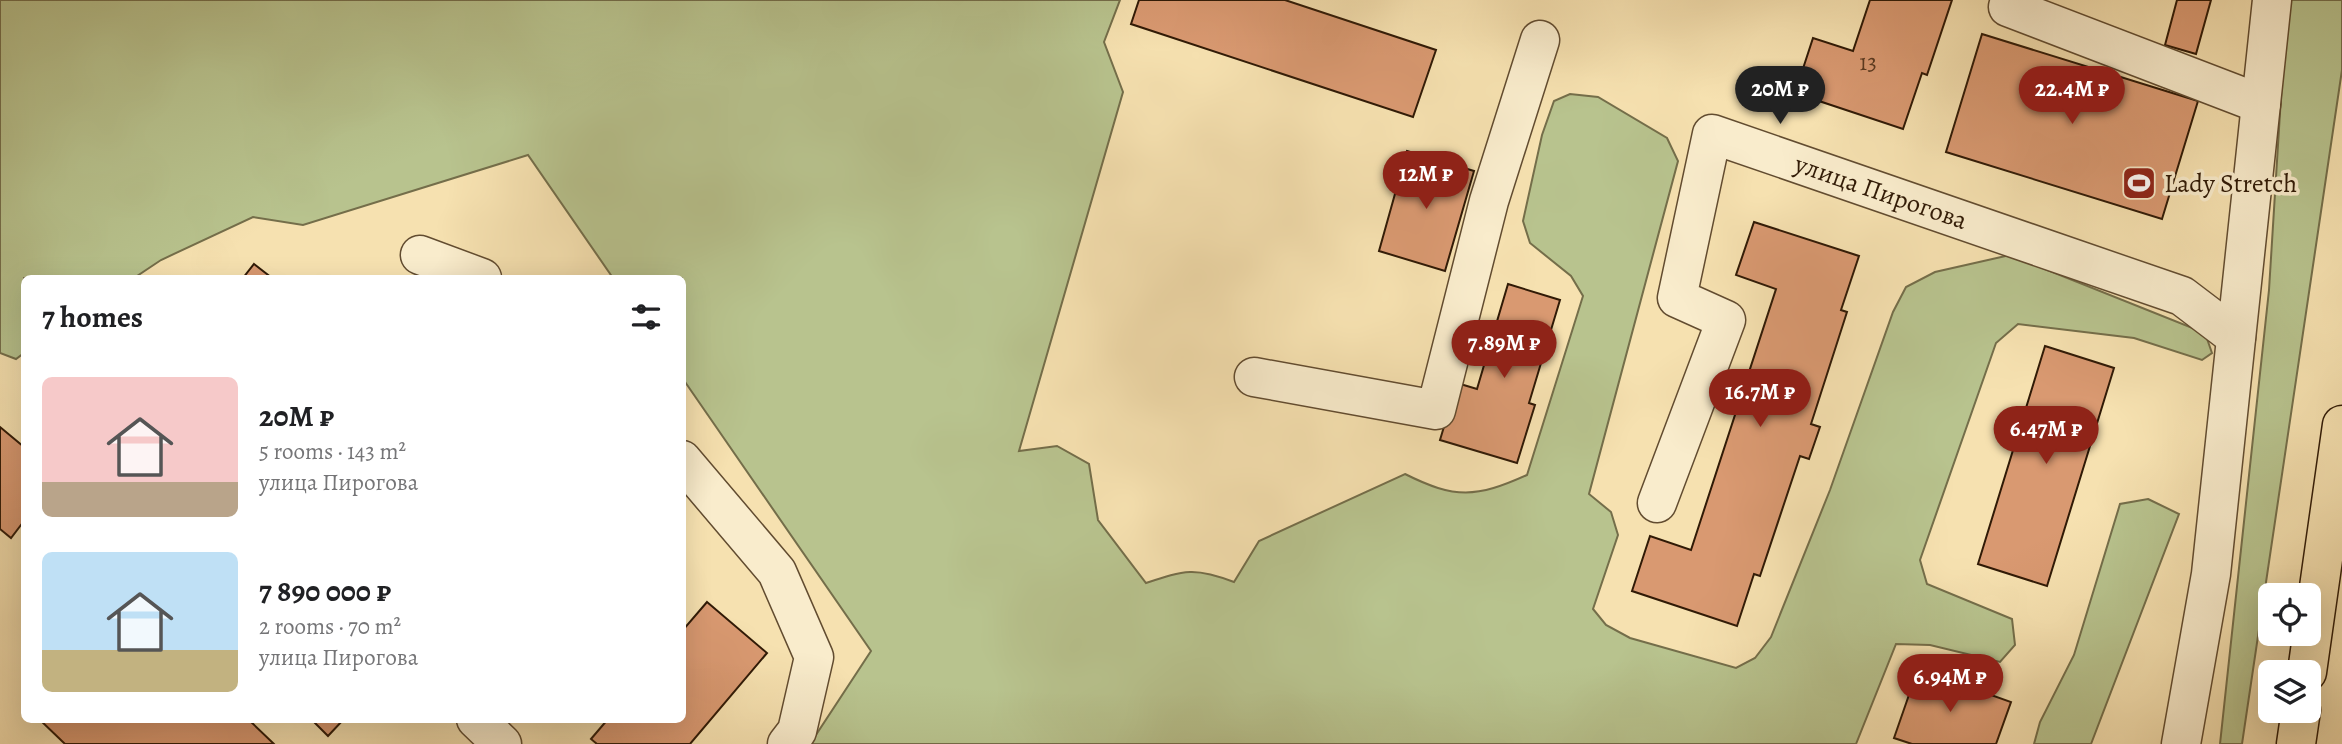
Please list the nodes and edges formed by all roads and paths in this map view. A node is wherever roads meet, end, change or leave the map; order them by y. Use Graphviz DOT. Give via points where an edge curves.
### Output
graph roads {
  1 [pos="2010,0"];
  2 [pos="2272,0"];
  3 [pos="1540,40"];
  4 [pos="2261,104"];
  5 [pos="420,255"];
  6 [pos="474,275"];
  7 [pos="2236,337"];
  8 [pos="1254,377"];
  9 [pos="2342,425"];
  10 [pos="686,465"];
  11 [pos="1657,503"];
  12 [pos="2309,660"];
  13 [pos="480,723"];
  14 [pos="2299,723"];
  15 [pos="502,744"];
  16 [pos="787,744"];
  17 [pos="2181,744"];
  18 [pos="2297,744"];
  1 -- 4 [label="street" via="2008,7"];
  2 -- 4 [label="street"];
  3 -- 8 [label="street" via="1489,201 1436,410"];
  4 -- 7 [label="street"];
  5 -- 6 [label="street"];
  7 -- 11 [label="street, улица Пирогова" via="2182,296 1712,134 1677,298 1726,320"];
  7 -- 17 [label="street" via="2211,574"];
  9 -- 12 [label="main road"];
  10 -- 16 [label="street" via="777,572 814,657 797,731"];
  13 -- 15 [label="street"];
  14 -- 18 [label="main road"];
}
